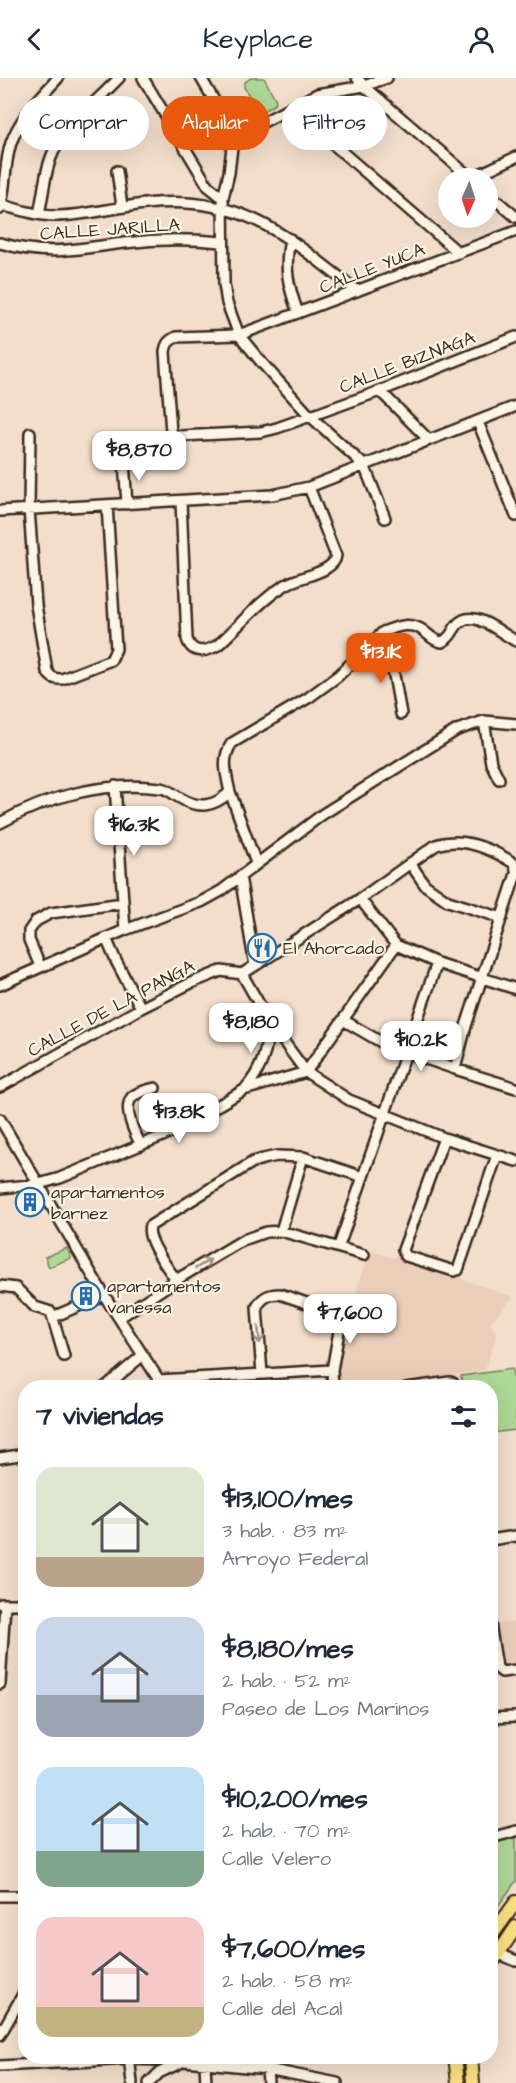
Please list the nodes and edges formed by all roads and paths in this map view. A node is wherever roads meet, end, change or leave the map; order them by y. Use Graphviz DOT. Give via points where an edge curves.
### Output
graph roads {
  1 [pos="45,78"];
  2 [pos="119,78"];
  3 [pos="143,78"];
  4 [pos="201,78"];
  5 [pos="357,78"];
  6 [pos="387,78"];
  7 [pos="56,80"];
  8 [pos="364,86"];
  9 [pos="212,96"];
  10 [pos="312,96"];
  11 [pos="0,142"];
  12 [pos="10,144"];
  13 [pos="231,150"];
  14 [pos="341,150"];
  15 [pos="516,157"];
  16 [pos="459,168"];
  17 [pos="492,168"];
  18 [pos="117,171"];
  19 [pos="498,202"];
  20 [pos="224,203"];
  21 [pos="122,206"];
  22 [pos="1,207"];
  23 [pos="39,214"];
  24 [pos="516,217"];
  25 [pos="516,231"];
  26 [pos="290,239"];
  27 [pos="222,242"];
  28 [pos="0,243"];
  29 [pos="459,253"];
  30 [pos="357,291"];
  31 [pos="298,313"];
  32 [pos="240,335"];
  33 [pos="516,337"];
  34 [pos="380,391"];
  35 [pos="516,406"];
  36 [pos="310,416"];
  37 [pos="478,422"];
  38 [pos="30,433"];
  39 [pos="429,440"];
  40 [pos="124,462"];
  41 [pos="364,465"];
  42 [pos="309,487"];
  43 [pos="181,501"];
  44 [pos="127,504"];
  45 [pos="107,505"];
  46 [pos="28,509"];
  47 [pos="0,511"];
  48 [pos="516,516"];
  49 [pos="385,518"];
  50 [pos="516,642"];
  51 [pos="361,653"];
  52 [pos="401,714"];
  53 [pos="484,721"];
  54 [pos="516,724"];
  55 [pos="499,779"];
  56 [pos="115,786"];
  57 [pos="230,792"];
  58 [pos="0,823"];
  59 [pos="256,863"];
  60 [pos="410,863"];
  61 [pos="516,872"];
  62 [pos="240,876"];
  63 [pos="360,898"];
  64 [pos="123,903"];
  65 [pos="502,918"];
  66 [pos="125,930"];
  67 [pos="106,938"];
  68 [pos="396,945"];
  69 [pos="437,963"];
  70 [pos="40,966"];
  71 [pos="255,966"];
  72 [pos="242,974"];
  73 [pos="482,978"];
  74 [pos="0,985"];
  75 [pos="516,989"];
  76 [pos="141,1008"];
  77 [pos="344,1020"];
  78 [pos="270,1023"];
  79 [pos="406,1053"];
  80 [pos="455,1069"];
  81 [pos="306,1072"];
  82 [pos="0,1087"];
  83 [pos="155,1088"];
  84 [pos="516,1088"];
  85 [pos="244,1090"];
  86 [pos="385,1114"];
  87 [pos="0,1119"];
  88 [pos="444,1138"];
  89 [pos="141,1145"];
  90 [pos="497,1155"];
  91 [pos="303,1157"];
  92 [pos="516,1161"];
  93 [pos="363,1177"];
  94 [pos="39,1184"];
  95 [pos="0,1188"];
  96 [pos="281,1231"];
  97 [pos="339,1246"];
  98 [pos="364,1255"];
  99 [pos="176,1280"];
  100 [pos="0,1286"];
  101 [pos="104,1295"];
  102 [pos="53,1317"];
  103 [pos="119,1318"];
  104 [pos="143,1355"];
  105 [pos="64,1356"];
  106 [pos="332,1370"];
  107 [pos="262,1374"];
  108 [pos="228,1376"];
  109 [pos="113,1380"];
  110 [pos="159,1380"];
  111 [pos="194,1380"];
  112 [pos="229,1380"];
  113 [pos="333,1380"];
  114 [pos="18,1455"];
  115 [pos="0,1458"];
  116 [pos="516,1536"];
  117 [pos="498,1539"];
  118 [pos="3,1604"];
  119 [pos="2,1625"];
  120 [pos="498,1669"];
  121 [pos="516,1670"];
  122 [pos="0,1684"];
  123 [pos="516,1717"];
  124 [pos="498,1718"];
  125 [pos="516,1831"];
  126 [pos="498,1836"];
  127 [pos="0,1896"];
  128 [pos="18,1896"];
  129 [pos="516,1902"];
  130 [pos="498,1927"];
  131 [pos="516,1927"];
  132 [pos="498,1947"];
  133 [pos="498,1954"];
  134 [pos="516,1961"];
  135 [pos="18,2003"];
  136 [pos="0,2035"];
  137 [pos="32,2064"];
  138 [pos="130,2064"];
  139 [pos="178,2064"];
  140 [pos="205,2064"];
  141 [pos="215,2064"];
  142 [pos="456,2064"];
  143 [pos="472,2064"];
  144 [pos="0,2066"];
  145 [pos="267,2069"];
  146 [pos="132,2083"];
  147 [pos="149,2083"];
  148 [pos="206,2083"];
  149 [pos="268,2083"];
  150 [pos="333,2083"];
  151 [pos="458,2083"];
  152 [pos="473,2083"];
  1 -- 7 [label="street"];
  2 -- 23 [label="street" via="56,147"];
  3 -- 20 [label="street" via="208,186"];
  4 -- 9 [label="street"];
  5 -- 8 [label="street"];
  6 -- 8 [label="street"];
  7 -- 12 [label="street" via="34,103"];
  8 -- 10 [label="street"];
  8 -- 16 [label="street"];
  11 -- 12 [label="street"];
  12 -- 22 [label="street"];
  13 -- 20 [label="street"];
  14 -- 29 [label="street"];
  15 -- 17 [label="street"];
  18 -- 21 [label="street"];
  19 -- 24 [label="street"];
  20 -- 21 [label="street"];
  20 -- 26 [label="street"];
  20 -- 27 [label="street"];
  21 -- 23 [label="street" via="70,215"];
  22 -- 23 [label="street"];
  25 -- 29 [label="street, CALLE YUCA"];
  26 -- 30 [label="street"];
  26 -- 31 [label="street" via="286,268"];
  27 -- 28 [label="street, CALLE JARILLA" via="164,240 65,252 38,252"];
  27 -- 32 [label="street" via="227,303"];
  29 -- 30 [label="street, CALLE YUCA"];
  30 -- 31 [label="street, CALLE YUCA"];
  31 -- 32 [label="street, CALLE YUCA"];
  32 -- 36 [label="street"];
  32 -- 36 [label="street, CALLE BIZNAGA" via="176,337 166,344 171,432 180,436 261,432"];
  33 -- 34 [label="street, CALLE BIZNAGA"];
  34 -- 36 [label="street, CALLE BIZNAGA"];
  34 -- 39 [label="street"];
  35 -- 37 [label="street"];
  36 -- 41 [label="street"];
  37 -- 39 [label="street"];
  37 -- 48 [label="street"];
  38 -- 46 [label="street"];
  39 -- 41 [label="street"];
  40 -- 44 [label="street"];
  41 -- 42 [label="street"];
  41 -- 49 [label="street"];
  42 -- 43 [label="street" via="272,495"];
  42 -- 43 [label="street" via="336,561 282,587 207,651 189,646 187,639"];
  43 -- 44 [label="street"];
  44 -- 45 [label="street"];
  45 -- 46 [label="street"];
  45 -- 46 [label="street" via="114,656 54,680 47,671 36,605"];
  46 -- 47 [label="street"];
  50 -- 51 [label="street" via="474,619 458,624 442,642 414,626 399,626 383,632"];
  51 -- 52 [label="street" via="387,659 392,664"];
  51 -- 57 [label="street" via="308,698 232,743 225,755"];
  53 -- 54 [label="street"];
  53 -- 55 [label="street" via="491,763"];
  53 -- 59 [label="street" via="442,738 323,814"];
  56 -- 57 [label="street" via="164,788 199,805 219,803"];
  56 -- 58 [label="street" via="40,804"];
  56 -- 64 [label="street"];
  57 -- 59 [label="street"];
  59 -- 62 [label="street"];
  60 -- 61 [label="street" via="436,845 460,841 507,859 515,864"];
  60 -- 63 [label="street"];
  60 -- 65 [label="street" via="425,885 448,902"];
  61 -- 65 [label="street"];
  62 -- 66 [label="street" via="201,902"];
  62 -- 71 [label="street"];
  63 -- 68 [label="street"];
  63 -- 71 [label="street"];
  64 -- 66 [label="street"];
  64 -- 70 [label="street" via="42,916 29,931"];
  65 -- 73 [label="street"];
  66 -- 67 [label="street"];
  67 -- 70 [label="street"];
  67 -- 76 [label="street"];
  68 -- 69 [label="street"];
  68 -- 77 [label="street"];
  69 -- 73 [label="street"];
  69 -- 79 [label="street"];
  70 -- 74 [label="street"];
  71 -- 72 [label="street"];
  72 -- 76 [label="street, CALLE DE LA PANGA" via="221,971 208,975"];
  72 -- 78 [label="street"];
  73 -- 75 [label="street"];
  73 -- 80 [label="street"];
  76 -- 82 [label="street, CALLE DE LA PANGA"];
  77 -- 79 [label="street"];
  77 -- 81 [label="street"];
  78 -- 81 [label="street"];
  78 -- 85 [label="street" via="261,1068"];
  79 -- 80 [label="street"];
  79 -- 86 [label="street"];
  80 -- 84 [label="street"];
  81 -- 85 [label="street"];
  81 -- 86 [label="street" via="349,1100"];
  83 -- 89 [label="street" via="134,1095 130,1101 129,1114"];
  85 -- 89 [label="street" via="177,1131"];
  86 -- 88 [label="street"];
  86 -- 93 [label="street"];
  87 -- 94 [label="street"];
  88 -- 90 [label="street"];
  88 -- 90 [label="street" via="403,1250 405,1256 458,1270"];
  89 -- 94 [label="street"];
  90 -- 92 [label="street"];
  91 -- 93 [label="street"];
  91 -- 96 [label="street"];
  91 -- 99 [label="street" via="277,1156 253,1162 150,1226 150,1238"];
  93 -- 97 [label="street"];
  94 -- 95 [label="street"];
  94 -- 101 [label="street"];
  96 -- 97 [label="street"];
  99 -- 96 [label="street, one-way" via="243,1240"];
  97 -- 98 [label="street"];
  99 -- 103 [label="street"];
  100 -- 102 [label="street" via="16,1288 35,1307 51,1312"];
  101 -- 102 [label="street"];
  101 -- 103 [label="street"];
  102 -- 105 [label="street"];
  103 -- 104 [label="street"];
  104 -- 109 [label="street"];
  104 -- 110 [label="street"];
  106 -- 107 [label="street"];
  106 -- 107 [label="street, one-way" via="342,1315 274,1294 263,1298 257,1307"];
  106 -- 113 [label="street"];
  107 -- 108 [label="street"];
  108 -- 111 [label="street"];
  108 -- 112 [label="street"];
  114 -- 115 [label="street"];
  116 -- 117 [label="street"];
  118 -- 119 [label="street"];
  119 -- 122 [label="street"];
  120 -- 121 [label="street"];
  123 -- 124 [label="street"];
  125 -- 126 [label="street"];
  127 -- 128 [label="street"];
  129 -- 130 [label="main road"];
  131 -- 132 [label="main road"];
  133 -- 134 [label="street"];
  135 -- 136 [label="street"];
  137 -- 144 [label="street"];
  138 -- 146 [label="street"];
  139 -- 147 [label="street"];
  140 -- 148 [label="street"];
  141 -- 145 [label="street"];
  142 -- 151 [label="main road"];
  143 -- 152 [label="main road"];
  145 -- 149 [label="street"];
  145 -- 150 [label="street"];
}
